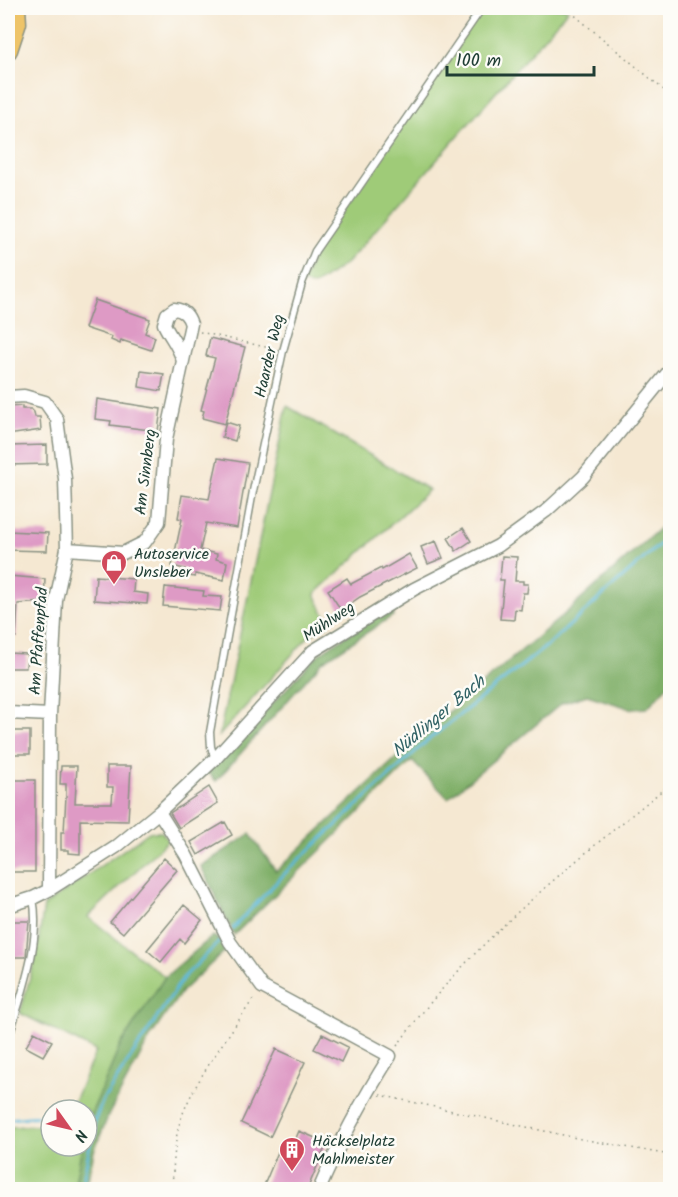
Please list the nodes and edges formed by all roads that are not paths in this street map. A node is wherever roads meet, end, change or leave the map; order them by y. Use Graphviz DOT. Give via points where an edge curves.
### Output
graph roads {
  1 [pos="16,8"];
  2 [pos="482,8"];
  3 [pos="8,50"];
  4 [pos="183,361"];
  5 [pos="670,370"];
  6 [pos="8,397"];
  7 [pos="67,549"];
  8 [pos="8,713"];
  9 [pos="50,715"];
  10 [pos="215,759"];
  11 [pos="159,812"];
  12 [pos="49,890"];
  13 [pos="33,898"];
  14 [pos="8,906"];
  15 [pos="8,1041"];
  16 [pos="319,1190"];
  1 -- 3 [label="main road" via="17,23"];
  2 -- 10 [label="lane, Haarder Weg" via="315,251 302,284 283,351 253,491 210,732"];
  4 -- 4 [label="street, Am Sinnberg" via="191,324 188,315 174,309 167,314 164,324"];
  4 -- 7 [label="street, Am Sinnberg" via="166,438 159,522 145,542 123,553"];
  5 -- 10 [label="street, Mühlweg" via="583,477 546,511 498,546 414,589 313,651"];
  6 -- 7 [label="street, Am Pfaffenpfad" via="24,396 45,402 57,419 65,479"];
  7 -- 9 [label="street, Am Pfaffenpfad" via="56,600"];
  8 -- 9 [label="street"];
  9 -- 12 [label="street, Am Pfaffenpfad"];
  10 -- 11 [label="street, Mühlweg"];
  11 -- 12 [label="street, Mühlweg" via="116,847"];
  11 -- 16 [label="street" via="186,855 230,942 262,987 390,1056 335,1153"];
  12 -- 13 [label="street, Mühlweg"];
  13 -- 14 [label="street, Mühlweg"];
  13 -- 15 [label="lane" via="36,914 30,956"];
}
